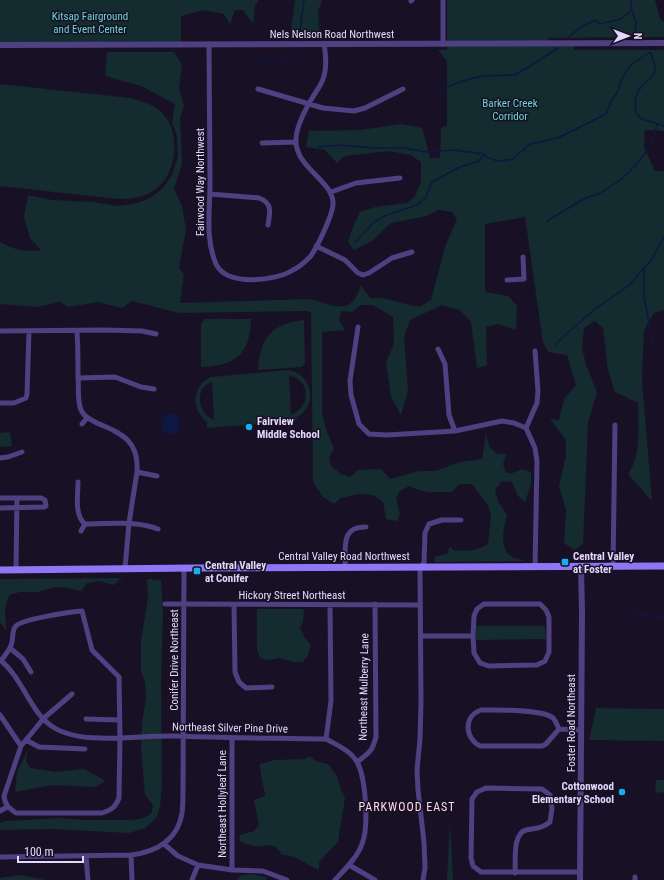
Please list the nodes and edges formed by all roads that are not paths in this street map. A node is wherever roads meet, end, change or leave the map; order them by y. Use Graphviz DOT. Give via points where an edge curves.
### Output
graph roads {
  1 [pos="443,0"];
  2 [pos="664,43"];
  3 [pos="209,44"];
  4 [pos="324,44"];
  5 [pos="443,44"];
  6 [pos="0,45"];
  7 [pos="258,89"];
  8 [pos="403,89"];
  9 [pos="309,104"];
  10 [pos="262,142"];
  11 [pos="296,142"];
  12 [pos="400,178"];
  13 [pos="331,192"];
  14 [pos="210,194"];
  15 [pos="268,225"];
  16 [pos="316,246"];
  17 [pos="412,252"];
  18 [pos="523,257"];
  19 [pos="507,280"];
  20 [pos="358,327"];
  21 [pos="0,331"];
  22 [pos="29,331"];
  23 [pos="77,331"];
  24 [pos="156,334"];
  25 [pos="438,349"];
  26 [pos="535,351"];
  27 [pos="78,378"];
  28 [pos="154,389"];
  29 [pos="0,403"];
  30 [pos="87,418"];
  31 [pos="82,424"];
  32 [pos="615,425"];
  33 [pos="526,428"];
  34 [pos="455,431"];
  35 [pos="22,452"];
  36 [pos="0,458"];
  37 [pos="137,472"];
  38 [pos="157,476"];
  39 [pos="78,482"];
  40 [pos="0,498"];
  41 [pos="17,498"];
  42 [pos="0,508"];
  43 [pos="16,508"];
  44 [pos="461,520"];
  45 [pos="130,523"];
  46 [pos="85,524"];
  47 [pos="366,527"];
  48 [pos="158,529"];
  49 [pos="81,531"];
  50 [pos="664,566"];
  51 [pos="345,567"];
  52 [pos="420,567"];
  53 [pos="535,567"];
  54 [pos="581,567"];
  55 [pos="613,567"];
  56 [pos="125,568"];
  57 [pos="184,568"];
  58 [pos="0,570"];
  59 [pos="16,570"];
  60 [pos="165,604"];
  61 [pos="375,604"];
  62 [pos="184,605"];
  63 [pos="234,605"];
  64 [pos="330,605"];
  65 [pos="420,605"];
  66 [pos="422,636"];
  67 [pos="473,636"];
  68 [pos="10,648"];
  69 [pos="1,661"];
  70 [pos="32,672"];
  71 [pos="272,687"];
  72 [pos="72,694"];
  73 [pos="0,715"];
  74 [pos="44,718"];
  75 [pos="86,718"];
  76 [pos="119,720"];
  77 [pos="559,729"];
  78 [pos="581,730"];
  79 [pos="184,737"];
  80 [pos="120,738"];
  81 [pos="232,738"];
  82 [pos="326,739"];
  83 [pos="26,740"];
  84 [pos="21,746"];
  85 [pos="85,749"];
  86 [pos="357,762"];
  87 [pos="7,807"];
  88 [pos="0,811"];
  89 [pos="164,844"];
  90 [pos="131,855"];
  91 [pos="0,856"];
  92 [pos="86,856"];
  93 [pos="198,865"];
  94 [pos="349,865"];
  95 [pos="232,870"];
  96 [pos="580,872"];
  97 [pos="515,873"];
  98 [pos="88,880"];
  99 [pos="132,880"];
  100 [pos="192,880"];
  101 [pos="287,880"];
  102 [pos="335,880"];
  103 [pos="375,880"];
  104 [pos="423,880"];
  105 [pos="580,880"];
  1 -- 5 [label="street"];
  2 -- 5 [label="street, Nels Nelson Road Northwest"];
  3 -- 4 [label="street, Nels Nelson Road Northwest"];
  3 -- 6 [label="street, Nels Nelson Road Northwest"];
  3 -- 14 [label="street, Fairwood Way Northwest"];
  4 -- 5 [label="street, Nels Nelson Road Northwest"];
  4 -- 9 [label="street" via="326,62 323,80"];
  7 -- 9 [label="street"];
  8 -- 9 [label="street" via="354,111"];
  9 -- 11 [label="street" via="301,120"];
  10 -- 11 [label="street"];
  11 -- 13 [label="street" via="301,159"];
  12 -- 13 [label="street" via="356,183"];
  13 -- 16 [label="street, Fairwood Way Northwest" via="332,212"];
  14 -- 15 [label="street" via="265,200 270,210"];
  14 -- 16 [label="street, Fairwood Way Northwest" via="210,244 216,264 226,274 250,280 280,276 296,269 310,257"];
  16 -- 17 [label="street" via="345,260 363,275 392,258"];
  18 -- 19 [label="street" via="524,280"];
  20 -- 34 [label="street" via="350,381 356,417 363,428 369,434 381,435"];
  21 -- 22 [label="street"];
  22 -- 23 [label="street"];
  22 -- 29 [label="street" via="26,398 14,403"];
  23 -- 24 [label="street" via="142,331"];
  23 -- 27 [label="street"];
  25 -- 34 [label="street" via="445,364 450,415"];
  26 -- 33 [label="street" via="537,403"];
  27 -- 28 [label="street" via="115,377"];
  27 -- 30 [label="street" via="79,405"];
  30 -- 31 [label="street"];
  30 -- 37 [label="street" via="111,428 129,440 136,454"];
  32 -- 55 [label="street"];
  33 -- 34 [label="street" via="502,420"];
  33 -- 53 [label="street" via="535,448 537,461"];
  35 -- 36 [label="street"];
  37 -- 38 [label="street"];
  37 -- 45 [label="street"];
  39 -- 46 [label="street" via="79,515"];
  40 -- 41 [label="street"];
  41 -- 43 [label="street"];
  41 -- 43 [label="street" via="41,498 46,500 46,503 44,507"];
  42 -- 43 [label="street"];
  43 -- 59 [label="street"];
  44 -- 52 [label="street" via="442,520 429,524 425,532 424,563"];
  45 -- 46 [label="street"];
  45 -- 48 [label="street"];
  45 -- 56 [label="street"];
  46 -- 49 [label="street"];
  47 -- 51 [label="street" via="353,529 347,535"];
  50 -- 55 [label="main road, Central Valley Road Northwest"];
  51 -- 52 [label="main road, Central Valley Road Northwest"];
  51 -- 57 [label="main road, Central Valley Road Northwest"];
  52 -- 53 [label="main road, Central Valley Road Northwest"];
  52 -- 65 [label="street"];
  53 -- 54 [label="main road, Central Valley Road Northwest"];
  54 -- 55 [label="main road, Central Valley Road Northwest"];
  54 -- 78 [label="street, Foster Road Northeast"];
  56 -- 57 [label="main road, Central Valley Road Northwest"];
  56 -- 59 [label="main road, Central Valley Road Northwest"];
  57 -- 62 [label="street, Conifer Drive Northeast"];
  58 -- 59 [label="main road, Central Valley Road Northwest"];
  60 -- 62 [label="street, Hickory Street Northeast"];
  61 -- 64 [label="street, Hickory Street Northeast"];
  61 -- 65 [label="street, Hickory Street Northeast"];
  61 -- 86 [label="street, Northeast Mulberry Lane" via="376,737 373,748"];
  62 -- 63 [label="street, Hickory Street Northeast"];
  62 -- 79 [label="street, Conifer Drive Northeast"];
  63 -- 64 [label="street, Hickory Street Northeast"];
  63 -- 71 [label="street" via="235,672 239,682 246,688"];
  64 -- 82 [label="street" via="331,702"];
  65 -- 66 [label="street"];
  66 -- 67 [label="street"];
  66 -- 104 [label="street" via="417,770 424,842"];
  67 -- 67 [label="street" via="474,616 477,609 484,604 540,604 549,617 549,652 545,661 536,665 489,666 480,663 474,653"];
  68 -- 69 [label="street"];
  68 -- 70 [label="street"];
  68 -- 76 [label="street" via="17,625 27,620 82,611 92,650 119,677"];
  69 -- 74 [label="street, Northeast Silver Pine Drive" via="18,680"];
  72 -- 74 [label="street"];
  73 -- 84 [label="street"];
  74 -- 80 [label="street, Northeast Silver Pine Drive" via="52,726 73,735"];
  74 -- 83 [label="street"];
  75 -- 76 [label="street"];
  76 -- 80 [label="street"];
  77 -- 77 [label="street" via="547,715 518,710 481,710 472,715 469,723 470,738 480,746 542,746"];
  77 -- 78 [label="street"];
  78 -- 96 [label="street, Foster Road Northeast"];
  79 -- 80 [label="street, Northeast Silver Pine Drive"];
  79 -- 81 [label="street, Northeast Silver Pine Drive"];
  79 -- 89 [label="street, Conifer Drive Northeast" via="182,812 174,833"];
  80 -- 87 [label="street" via="119,798 111,810 102,813 16,813"];
  81 -- 82 [label="street, Northeast Silver Pine Drive"];
  81 -- 95 [label="street, Northeast Hollyleaf Lane"];
  82 -- 86 [label="street" via="351,755"];
  83 -- 84 [label="street"];
  83 -- 85 [label="street" via="39,747"];
  84 -- 87 [label="street" via="4,796"];
  86 -- 94 [label="street" via="364,786 366,824 363,843"];
  87 -- 88 [label="street"];
  89 -- 90 [label="street, Conifer Drive Northeast" via="150,851"];
  89 -- 93 [label="street" via="178,856"];
  90 -- 92 [label="street, Conifer Drive Northeast"];
  90 -- 99 [label="street"];
  91 -- 92 [label="street, Conifer Drive Northeast"];
  92 -- 98 [label="street"];
  93 -- 95 [label="street"];
  93 -- 100 [label="street"];
  94 -- 102 [label="street"];
  94 -- 103 [label="street"];
  95 -- 101 [label="street" via="263,871"];
  96 -- 97 [label="street"];
  96 -- 105 [label="street, Foster Road Northeast"];
  97 -- 97 [label="street" via="516,839 524,831 543,828 550,822 550,795 542,789 486,788 477,792 472,799 473,866 481,872"];
}
